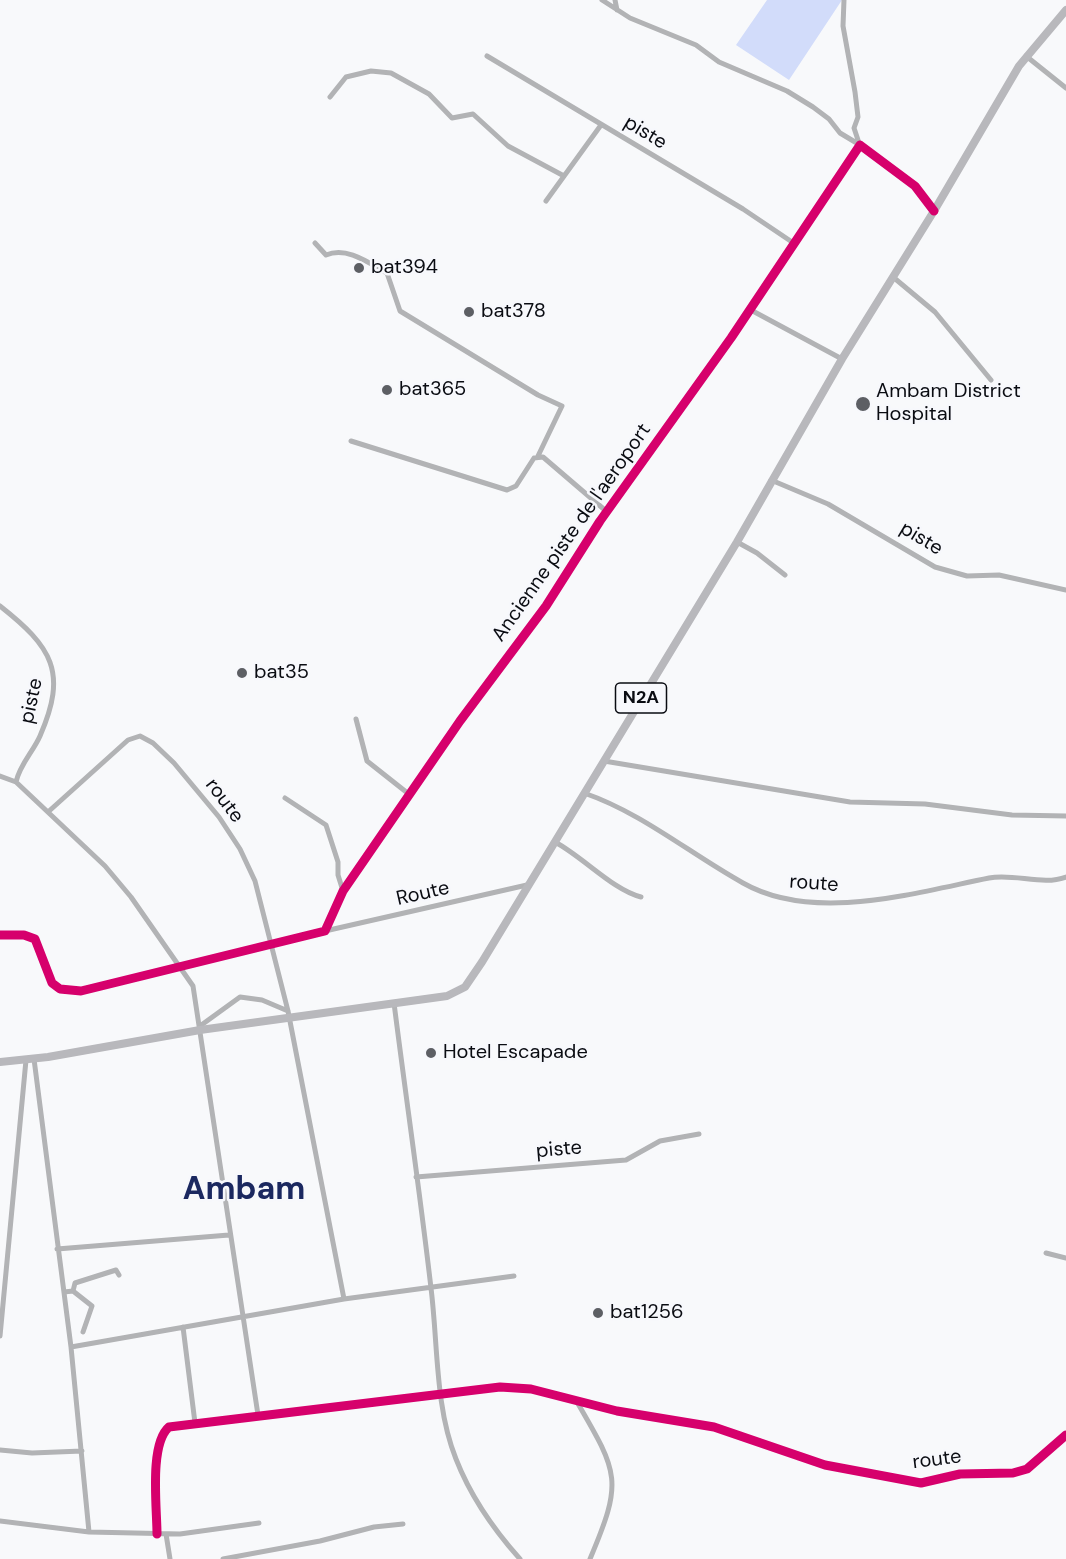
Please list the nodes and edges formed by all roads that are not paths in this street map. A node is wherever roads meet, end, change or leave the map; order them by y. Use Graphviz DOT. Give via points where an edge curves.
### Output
graph roads {
  1 [pos="602,0"];
  2 [pos="615,0"];
  3 [pos="844,0"];
  4 [pos="617,10"];
  5 [pos="1066,10"];
  6 [pos="487,56"];
  7 [pos="1026,56"];
  8 [pos="1066,88"];
  9 [pos="330,97"];
  10 [pos="601,125"];
  11 [pos="860,145"];
  12 [pos="564,176"];
  13 [pos="546,201"];
  14 [pos="934,211"];
  15 [pos="315,243"];
  16 [pos="795,244"];
  17 [pos="893,277"];
  18 [pos="749,309"];
  19 [pos="842,359"];
  20 [pos="991,380"];
  21 [pos="351,441"];
  22 [pos="538,456"];
  23 [pos="771,480"];
  24 [pos="606,511"];
  25 [pos="737,542"];
  26 [pos="785,575"];
  27 [pos="1066,590"];
  28 [pos="0,606"];
  29 [pos="356,719"];
  30 [pos="602,761"];
  31 [pos="0,776"];
  32 [pos="16,782"];
  33 [pos="584,793"];
  34 [pos="410,795"];
  35 [pos="285,798"];
  36 [pos="48,812"];
  37 [pos="1066,816"];
  38 [pos="555,842"];
  39 [pos="1066,877"];
  40 [pos="527,885"];
  41 [pos="343,891"];
  42 [pos="642,897"];
  43 [pos="325,931"];
  44 [pos="0,934"];
  45 [pos="273,946"];
  46 [pos="181,966"];
  47 [pos="394,1002"];
  48 [pos="289,1015"];
  49 [pos="200,1028"];
  50 [pos="30,1060"];
  51 [pos="0,1062"];
  52 [pos="699,1134"];
  53 [pos="416,1177"];
  54 [pos="229,1235"];
  55 [pos="57,1249"];
  56 [pos="1046,1253"];
  57 [pos="1066,1258"];
  58 [pos="119,1275"];
  59 [pos="514,1276"];
  60 [pos="431,1287"];
  61 [pos="72,1291"];
  62 [pos="64,1292"];
  63 [pos="344,1299"];
  64 [pos="245,1316"];
  65 [pos="183,1327"];
  66 [pos="83,1332"];
  67 [pos="0,1336"];
  68 [pos="71,1347"];
  69 [pos="441,1394"];
  70 [pos="577,1402"];
  71 [pos="258,1415"];
  72 [pos="195,1423"];
  73 [pos="1066,1436"];
  74 [pos="0,1450"];
  75 [pos="82,1451"];
  76 [pos="0,1521"];
  77 [pos="259,1523"];
  78 [pos="403,1524"];
  79 [pos="89,1532"];
  80 [pos="157,1534"];
  81 [pos="166,1534"];
  82 [pos="170,1559"];
  83 [pos="223,1559"];
  84 [pos="520,1559"];
  85 [pos="590,1559"];
  1 -- 4 [label="street"];
  2 -- 4 [label="street"];
  3 -- 11 [label="street" via="843,26 858,117 854,128"];
  4 -- 11 [label="street" via="696,45 719,62 787,91"];
  5 -- 7 [label="highway, N2A"];
  6 -- 10 [label="street, piste"];
  7 -- 8 [label="street"];
  7 -- 14 [label="highway, N2A"];
  9 -- 12 [label="street" via="346,77 371,71 391,73 429,94 452,118 473,114 508,146"];
  10 -- 12 [label="street, piste"];
  10 -- 16 [label="street, piste"];
  11 -- 14 [label="street" via="915,186"];
  11 -- 16 [label="street, Ancienne piste de l'aeroport"];
  12 -- 13 [label="street, piste"];
  14 -- 17 [label="highway, N2A"];
  15 -- 22 [label="street" via="326,255 334,251 358,257 387,273 400,311 562,406"];
  16 -- 18 [label="street, Ancienne piste de l'aeroport"];
  17 -- 19 [label="highway, N2A"];
  17 -- 20 [label="street" via="935,312"];
  18 -- 19 [label="street"];
  18 -- 24 [label="street, Ancienne piste de l'aeroport"];
  19 -- 23 [label="highway, N2A"];
  21 -- 22 [label="street" via="507,490 516,486"];
  22 -- 24 [label="street" via="548,460"];
  23 -- 25 [label="highway, N2A"];
  23 -- 27 [label="street, piste" via="834,507 935,567 968,576 999,575"];
  24 -- 34 [label="street, Ancienne piste de l'aeroport" via="546,606"];
  25 -- 26 [label="street"];
  25 -- 30 [label="highway, N2A"];
  28 -- 32 [label="street, piste" via="43,647 54,676 40,736 20,767"];
  29 -- 34 [label="street" via="367,761"];
  30 -- 33 [label="highway, N2A"];
  30 -- 37 [label="street" via="850,802"];
  31 -- 32 [label="street"];
  32 -- 36 [label="street"];
  33 -- 38 [label="highway, N2A"];
  33 -- 39 [label="street, route" via="634,815 744,884 798,901 872,899 1004,877 1053,881"];
  34 -- 41 [label="street, Ancienne piste de l'aeroport"];
  35 -- 41 [label="street" via="326,825"];
  36 -- 45 [label="street, route" via="128,740 140,736 146,739 174,763 232,836 255,881"];
  36 -- 46 [label="street" via="105,866"];
  38 -- 40 [label="highway, N2A"];
  38 -- 42 [label="street" via="625,892"];
  40 -- 43 [label="street, Route"];
  40 -- 47 [label="highway, N2A" via="465,987 447,996"];
  41 -- 43 [label="street, Ancienne piste de l'aeroport"];
  43 -- 45 [label="street"];
  44 -- 46 [label="street" via="35,939 52,983 69,991"];
  45 -- 46 [label="street"];
  45 -- 48 [label="street, route"];
  46 -- 49 [label="street" via="195,992"];
  47 -- 48 [label="highway, N2A"];
  47 -- 53 [label="street"];
  48 -- 49 [label="highway, N2A"];
  48 -- 49 [label="street" via="262,1000 240,997"];
  48 -- 63 [label="street, route"];
  49 -- 50 [label="highway, N2A"];
  49 -- 54 [label="street"];
  50 -- 51 [label="highway, N2A"];
  50 -- 55 [label="street"];
  50 -- 67 [label="street"];
  52 -- 53 [label="street, piste" via="652,1143 626,1160"];
  53 -- 60 [label="street"];
  54 -- 55 [label="street"];
  54 -- 64 [label="street"];
  55 -- 62 [label="street"];
  56 -- 57 [label="street"];
  58 -- 61 [label="street" via="116,1270 91,1276 75,1283"];
  59 -- 60 [label="street"];
  60 -- 63 [label="street"];
  60 -- 69 [label="street"];
  61 -- 62 [label="street"];
  61 -- 66 [label="street" via="92,1306"];
  62 -- 68 [label="street"];
  63 -- 64 [label="street"];
  64 -- 65 [label="street"];
  64 -- 71 [label="street"];
  65 -- 68 [label="street"];
  65 -- 72 [label="street"];
  68 -- 75 [label="street"];
  69 -- 70 [label="street, route" via="517,1387"];
  69 -- 71 [label="street, route"];
  69 -- 84 [label="street" via="462,1473"];
  70 -- 73 [label="street, route" via="714,1427 802,1457 905,1482 931,1483 960,1474 1013,1473 1026,1469"];
  70 -- 85 [label="street" via="608,1461 614,1481 609,1516"];
  71 -- 72 [label="street, route"];
  72 -- 80 [label="street, route" via="169,1427 158,1444"];
  74 -- 75 [label="street"];
  75 -- 79 [label="street"];
  76 -- 79 [label="street"];
  77 -- 81 [label="street"];
  78 -- 83 [label="street"];
  79 -- 80 [label="street"];
  80 -- 81 [label="street"];
  81 -- 82 [label="street"];
}
